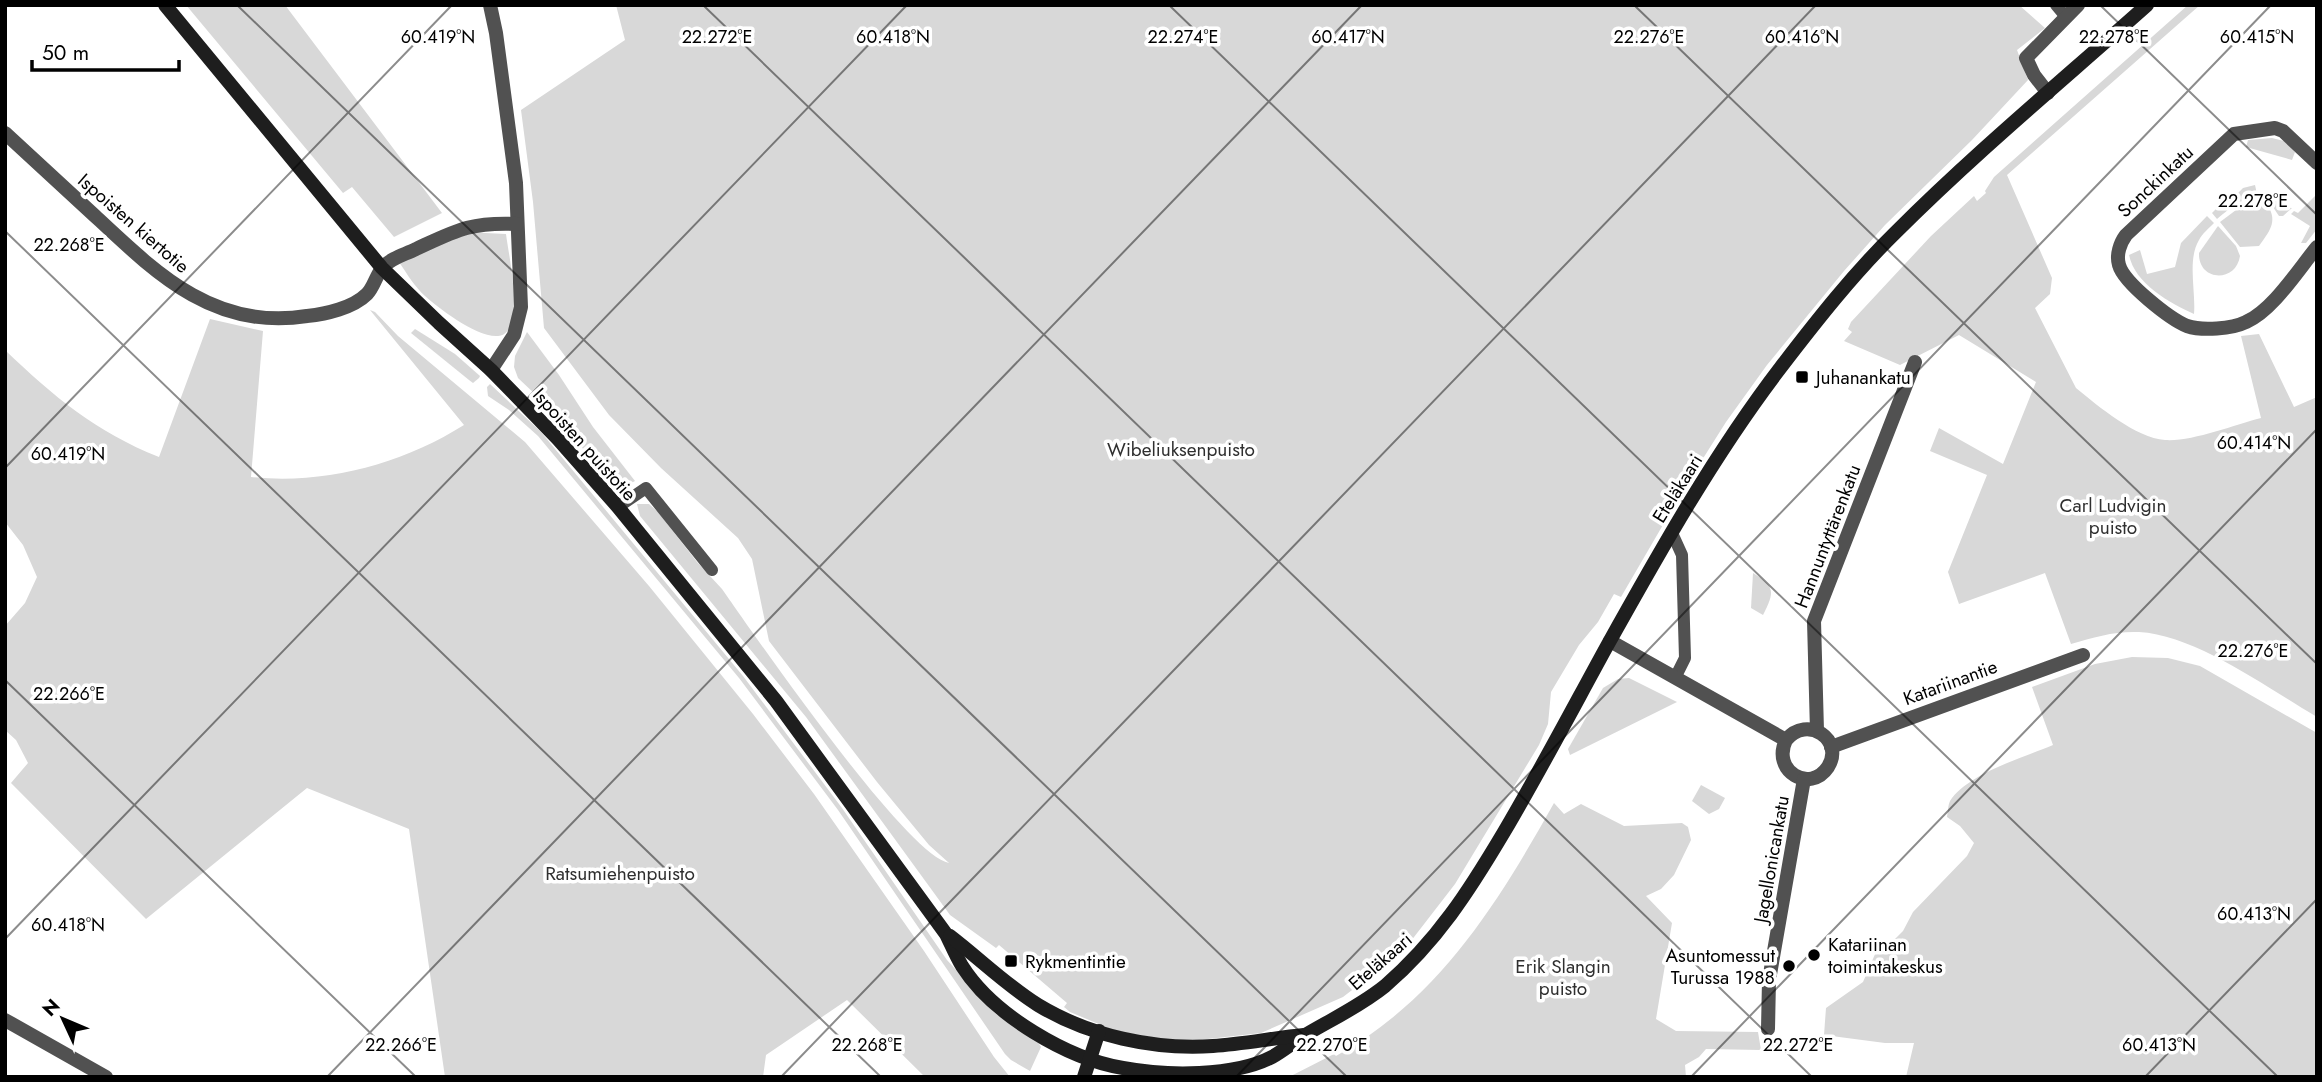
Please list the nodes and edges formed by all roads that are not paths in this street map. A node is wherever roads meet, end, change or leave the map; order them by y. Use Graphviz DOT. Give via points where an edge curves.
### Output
graph roads {
  1 [pos="166,5"];
  2 [pos="490,5"];
  3 [pos="2056,5"];
  4 [pos="2078,5"];
  5 [pos="2147,5"];
  6 [pos="2066,17"];
  7 [pos="2048,93"];
  8 [pos="5,133"];
  9 [pos="2315,158"];
  10 [pos="517,224"];
  11 [pos="2317,247"];
  12 [pos="382,268"];
  13 [pos="1915,362"];
  14 [pos="491,370"];
  15 [pos="618,507"];
  16 [pos="1672,533"];
  17 [pos="712,570"];
  18 [pos="1610,641"];
  19 [pos="2083,655"];
  20 [pos="1675,678"];
  21 [pos="1818,731"];
  22 [pos="1786,740"];
  23 [pos="1831,747"];
  24 [pos="1804,779"];
  25 [pos="946,934"];
  26 [pos="5,1020"];
  27 [pos="1768,1029"];
  28 [pos="1099,1031"];
  29 [pos="1305,1035"];
  30 [pos="1088,1060"];
  31 [pos="106,1077"];
  32 [pos="1084,1077"];
  1 -- 12 [label="main road, Ispoisten puistotie"];
  2 -- 10 [label="street" via="516,183"];
  3 -- 6 [label="lane"];
  4 -- 6 [label="street"];
  5 -- 7 [label="main road, Eteläkaari"];
  6 -- 7 [label="street" via="2026,58"];
  7 -- 16 [label="main road, Eteläkaari" via="1930,199 1852,280 1751,408"];
  8 -- 12 [label="street, Ispoisten kiertotie" via="164,279 196,298 241,315 285,318 329,312 367,294"];
  9 -- 11 [label="street, Sonckinkatu" via="2275,128 2234,134 2126,235 2119,249 2119,266 2157,306 2188,326 2200,328 2240,324 2256,316"];
  10 -- 12 [label="street, Ispoisten kiertotie" via="460,228 398,255"];
  10 -- 14 [label="street" via="521,307 514,335"];
  12 -- 14 [label="main road, Ispoisten puistotie"];
  13 -- 21 [label="street, Hannuntyttärenkatu" via="1814,621"];
  14 -- 15 [label="main road, Ispoisten puistotie"];
  15 -- 17 [label="lane" via="646,488"];
  15 -- 25 [label="main road, Ispoisten puistotie" via="776,701"];
  16 -- 18 [label="main road, Eteläkaari"];
  16 -- 20 [label="lane" via="1682,555 1685,630 1685,658"];
  18 -- 20 [label="street"];
  18 -- 29 [label="main road, Eteläkaari" via="1525,797 1449,920 1382,989"];
  19 -- 23 [label="street, Katariinantie"];
  20 -- 22 [label="street"];
  21 -- 22 [label="street" via="1803,729"];
  21 -- 23 [label="street"];
  22 -- 24 [label="street" via="1783,761 1791,773"];
  23 -- 24 [label="street" via="1826,770"];
  24 -- 27 [label="street, Jagellonicankatu" via="1769,980"];
  25 -- 28 [label="main road, Ispoisten puistotie" via="1040,1006"];
  25 -- 30 [label="main road, Ispoisten puistotie" via="962,966 990,998 1046,1039"];
  26 -- 31 [label="street"];
  28 -- 29 [label="main road, Eteläkaari" via="1138,1042 1192,1047"];
  28 -- 30 [label="main road"];
  29 -- 30 [label="main road, Eteläkaari" via="1271,1057 1216,1071 1156,1072"];
  30 -- 32 [label="main road"];
}
